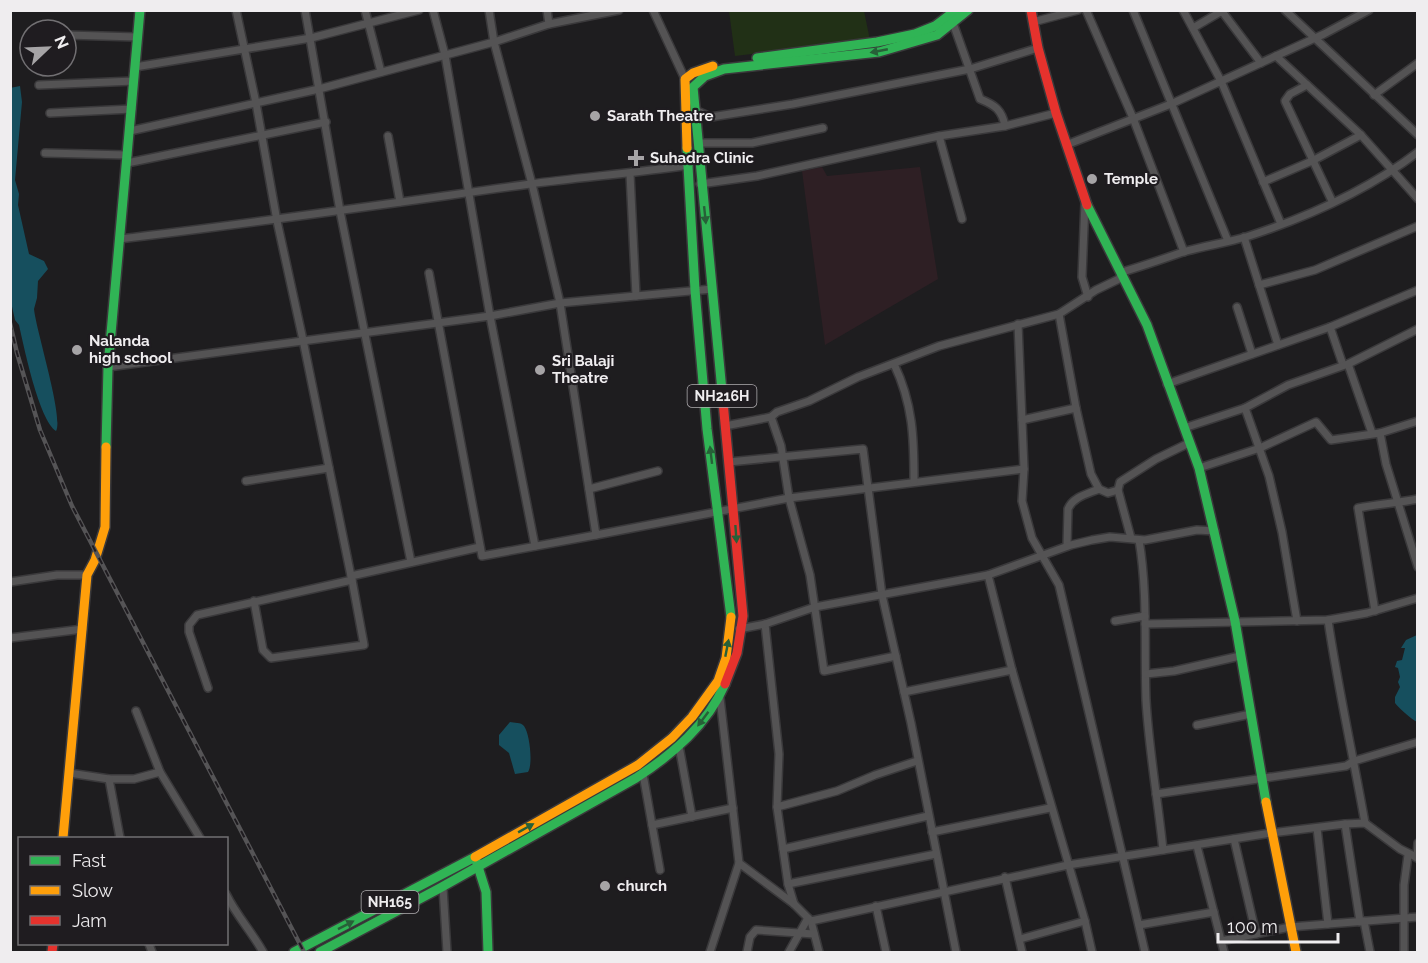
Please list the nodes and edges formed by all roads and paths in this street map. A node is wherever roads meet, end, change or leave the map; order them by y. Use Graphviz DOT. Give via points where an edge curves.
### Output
graph roads {
  1 [pos="140,10"];
  2 [pos="236,10"];
  3 [pos="305,10"];
  4 [pos="365,10"];
  5 [pos="419,10"];
  6 [pos="433,10"];
  7 [pos="489,10"];
  8 [pos="547,10"];
  9 [pos="619,10"];
  10 [pos="653,10"];
  11 [pos="956,10"];
  12 [pos="968,10"];
  13 [pos="1030,10"];
  14 [pos="1078,10"];
  15 [pos="1086,10"];
  16 [pos="1133,10"];
  17 [pos="1183,10"];
  18 [pos="1285,10"];
  19 [pos="1369,10"];
  20 [pos="1221,11"];
  21 [pos="587,14"];
  22 [pos="368,22"];
  23 [pos="1033,22"];
  24 [pos="953,23"];
  25 [pos="549,24"];
  26 [pos="1192,28"];
  27 [pos="78,35"];
  28 [pos="138,37"];
  29 [pos="311,38"];
  30 [pos="1315,38"];
  31 [pos="494,42"];
  32 [pos="1038,48"];
  33 [pos="245,50"];
  34 [pos="444,55"];
  35 [pos="1276,56"];
  36 [pos="1261,63"];
  37 [pos="1418,63"];
  38 [pos="135,67"];
  39 [pos="970,69"];
  40 [pos="381,72"];
  41 [pos="685,80"];
  42 [pos="134,81"];
  43 [pos="1221,81"];
  44 [pos="39,85"];
  45 [pos="1307,85"];
  46 [pos="693,87"];
  47 [pos="319,89"];
  48 [pos="1374,95"];
  49 [pos="256,104"];
  50 [pos="1171,104"];
  51 [pos="132,109"];
  52 [pos="695,110"];
  53 [pos="50,113"];
  54 [pos="1056,113"];
  55 [pos="1133,118"];
  56 [pos="326,122"];
  57 [pos="1005,126"];
  58 [pos="823,128"];
  59 [pos="130,131"];
  60 [pos="261,135"];
  61 [pos="1361,135"];
  62 [pos="1418,135"];
  63 [pos="388,136"];
  64 [pos="939,136"];
  65 [pos="698,143"];
  66 [pos="1066,145"];
  67 [pos="1418,152"];
  68 [pos="45,153"];
  69 [pos="127,159"];
  70 [pos="1312,161"];
  71 [pos="689,165"];
  72 [pos="1393,171"];
  73 [pos="630,174"];
  74 [pos="1263,182"];
  75 [pos="532,184"];
  76 [pos="701,184"];
  77 [pos="690,185"];
  78 [pos="469,194"];
  79 [pos="1418,199"];
  80 [pos="1085,201"];
  81 [pos="1332,201"];
  82 [pos="400,202"];
  83 [pos="340,211"];
  84 [pos="962,219"];
  85 [pos="277,221"];
  86 [pos="1281,224"];
  87 [pos="1418,226"];
  88 [pos="1244,237"];
  89 [pos="119,239"];
  90 [pos="1228,241"];
  91 [pos="1184,252"];
  92 [pos="1122,272"];
  93 [pos="429,273"];
  94 [pos="1259,285"];
  95 [pos="712,289"];
  96 [pos="695,290"];
  97 [pos="1418,290"];
  98 [pos="636,296"];
  99 [pos="1088,297"];
  100 [pos="560,303"];
  101 [pos="1237,308"];
  102 [pos="1059,314"];
  103 [pos="490,316"];
  104 [pos="438,323"];
  105 [pos="1018,324"];
  106 [pos="1330,327"];
  107 [pos="1418,329"];
  108 [pos="364,332"];
  109 [pos="303,340"];
  110 [pos="1278,345"];
  111 [pos="1252,354"];
  112 [pos="894,364"];
  113 [pos="1346,364"];
  114 [pos="108,367"];
  115 [pos="1167,384"];
  116 [pos="1076,408"];
  117 [pos="1245,408"];
  118 [pos="771,417"];
  119 [pos="1022,420"];
  120 [pos="1417,423"];
  121 [pos="725,426"];
  122 [pos="1184,428"];
  123 [pos="1376,433"];
  124 [pos="1189,443"];
  125 [pos="1260,448"];
  126 [pos="782,457"];
  127 [pos="729,462"];
  128 [pos="329,468"];
  129 [pos="1199,468"];
  130 [pos="1024,469"];
  131 [pos="658,471"];
  132 [pos="246,481"];
  133 [pos="914,481"];
  134 [pos="868,488"];
  135 [pos="589,489"];
  136 [pos="1099,489"];
  137 [pos="1118,490"];
  138 [pos="789,498"];
  139 [pos="1418,498"];
  140 [pos="1398,503"];
  141 [pos="734,507"];
  142 [pos="717,510"];
  143 [pos="1215,531"];
  144 [pos="596,535"];
  145 [pos="1131,538"];
  146 [pos="1140,540"];
  147 [pos="535,546"];
  148 [pos="1067,546"];
  149 [pos="480,547"];
  150 [pos="1041,555"];
  151 [pos="411,562"];
  152 [pos="1418,567"];
  153 [pos="87,575"];
  154 [pos="988,575"];
  155 [pos="351,578"];
  156 [pos="10,582"];
  157 [pos="882,595"];
  158 [pos="1418,598"];
  159 [pos="254,601"];
  160 [pos="815,607"];
  161 [pos="1375,610"];
  162 [pos="1145,620"];
  163 [pos="1329,620"];
  164 [pos="1115,621"];
  165 [pos="1235,621"];
  166 [pos="1297,621"];
  167 [pos="765,624"];
  168 [pos="83,629"];
  169 [pos="730,629"];
  170 [pos="743,629"];
  171 [pos="10,638"];
  172 [pos="896,656"];
  173 [pos="1240,656"];
  174 [pos="1012,670"];
  175 [pos="1146,674"];
  176 [pos="208,688"];
  177 [pos="904,693"];
  178 [pos="720,696"];
  179 [pos="136,711"];
  180 [pos="1251,714"];
  181 [pos="1197,725"];
  182 [pos="1418,742"];
  183 [pos="679,746"];
  184 [pos="917,760"];
  185 [pos="1354,761"];
  186 [pos="160,772"];
  187 [pos="69,773"];
  188 [pos="642,774"];
  189 [pos="1262,777"];
  190 [pos="109,779"];
  191 [pos="1156,794"];
  192 [pos="777,807"];
  193 [pos="733,808"];
  194 [pos="1050,808"];
  195 [pos="928,816"];
  196 [pos="692,817"];
  197 [pos="1365,823"];
  198 [pos="1345,824"];
  199 [pos="652,825"];
  200 [pos="1317,828"];
  201 [pos="932,832"];
  202 [pos="1271,833"];
  203 [pos="63,837"];
  204 [pos="120,837"];
  205 [pos="199,837"];
  206 [pos="1234,840"];
  207 [pos="1418,843"];
  208 [pos="1197,846"];
  209 [pos="783,849"];
  210 [pos="1163,850"];
  211 [pos="936,854"];
  212 [pos="1123,855"];
  213 [pos="1408,855"];
  214 [pos="475,857"];
  215 [pos="1417,858"];
  216 [pos="739,863"];
  217 [pos="1068,865"];
  218 [pos="481,867"];
  219 [pos="660,870"];
  220 [pos="1005,877"];
  221 [pos="788,884"];
  222 [pos="443,888"];
  223 [pos="943,891"];
  224 [pos="228,898"];
  225 [pos="794,904"];
  226 [pos="876,906"];
  227 [pos="1214,912"];
  228 [pos="1418,917"];
  229 [pos="1403,918"];
  230 [pos="810,919"];
  231 [pos="1085,921"];
  232 [pos="1362,922"];
  233 [pos="1328,924"];
  234 [pos="1139,925"];
  235 [pos="1290,927"];
  236 [pos="800,933"];
  237 [pos="814,934"];
  238 [pos="1256,934"];
  239 [pos="1020,939"];
  240 [pos="1221,941"];
  241 [pos="263,952"];
  242 [pos="294,952"];
  243 [pos="320,952"];
  244 [pos="447,952"];
  245 [pos="488,952"];
  246 [pos="710,952"];
  247 [pos="747,952"];
  248 [pos="789,952"];
  249 [pos="819,952"];
  250 [pos="886,952"];
  251 [pos="956,952"];
  252 [pos="1022,952"];
  253 [pos="1092,952"];
  254 [pos="1145,952"];
  255 [pos="1224,952"];
  256 [pos="1296,952"];
  257 [pos="1370,952"];
  258 [pos="1404,952"];
  1 -- 28 [label="main road"];
  2 -- 33 [label="street"];
  3 -- 29 [label="street"];
  4 -- 22 [label="street"];
  5 -- 22 [label="street"];
  6 -- 34 [label="street"];
  7 -- 31 [label="street"];
  8 -- 25 [label="street"];
  9 -- 21 [label="street"];
  10 -- 41 [label="street"];
  11 -- 41 [label="main road" via="935,27 915,34 727,62 693,73"];
  12 -- 24 [label="main road"];
  13 -- 23 [label="main road"];
  14 -- 23 [label="street"];
  15 -- 55 [label="street"];
  16 -- 50 [label="street"];
  17 -- 26 [label="street"];
  18 -- 30 [label="street"];
  19 -- 30 [label="street"];
  20 -- 26 [label="street"];
  20 -- 36 [label="street"];
  21 -- 25 [label="street"];
  22 -- 29 [label="street"];
  22 -- 40 [label="street"];
  23 -- 32 [label="main road"];
  24 -- 39 [label="street"];
  24 -- 46 [label="main road, one-way" via="928,39 879,52 723,69 705,76"];
  25 -- 31 [label="street"];
  26 -- 43 [label="street"];
  27 -- 28 [label="street"];
  28 -- 38 [label="main road"];
  29 -- 33 [label="street"];
  29 -- 47 [label="street"];
  30 -- 35 [label="street"];
  30 -- 48 [label="street"];
  31 -- 34 [label="street"];
  31 -- 75 [label="street"];
  32 -- 39 [label="street"];
  32 -- 54 [label="main road"];
  33 -- 38 [label="street"];
  33 -- 49 [label="street"];
  34 -- 40 [label="street"];
  34 -- 78 [label="street"];
  35 -- 36 [label="street"];
  35 -- 45 [label="street"];
  36 -- 43 [label="street"];
  37 -- 48 [label="street"];
  38 -- 42 [label="main road"];
  39 -- 52 [label="street" via="746,112 711,117"];
  39 -- 57 [label="street" via="980,99 996,106"];
  40 -- 47 [label="street"];
  41 -- 46 [label="main road"];
  41 -- 71 [label="main road, NH216H"];
  42 -- 44 [label="street"];
  42 -- 51 [label="main road"];
  43 -- 50 [label="street"];
  43 -- 74 [label="street"];
  45 -- 61 [label="street"];
  45 -- 70 [label="street" via="1285,101"];
  46 -- 52 [label="main road, NH216H"];
  47 -- 49 [label="street"];
  47 -- 56 [label="street"];
  48 -- 62 [label="street"];
  49 -- 59 [label="street"];
  49 -- 60 [label="street"];
  50 -- 55 [label="street"];
  50 -- 90 [label="street"];
  51 -- 53 [label="street"];
  51 -- 59 [label="main road"];
  52 -- 65 [label="main road, NH216H"];
  54 -- 57 [label="street"];
  54 -- 66 [label="main road"];
  55 -- 66 [label="street"];
  55 -- 91 [label="street"];
  56 -- 60 [label="street"];
  56 -- 83 [label="street"];
  57 -- 64 [label="street"];
  58 -- 65 [label="street" via="752,143"];
  59 -- 69 [label="main road"];
  60 -- 69 [label="street"];
  60 -- 85 [label="street"];
  61 -- 70 [label="street"];
  61 -- 72 [label="street"];
  63 -- 82 [label="street"];
  64 -- 76 [label="street" via="757,176"];
  64 -- 84 [label="street"];
  65 -- 76 [label="main road, NH216H"];
  66 -- 80 [label="main road"];
  67 -- 72 [label="street"];
  68 -- 69 [label="street"];
  69 -- 89 [label="main road"];
  70 -- 74 [label="street"];
  70 -- 81 [label="street"];
  71 -- 73 [label="street"];
  71 -- 77 [label="main road, NH216H"];
  72 -- 79 [label="street"];
  72 -- 81 [label="street"];
  73 -- 75 [label="street"];
  73 -- 98 [label="street"];
  74 -- 86 [label="street"];
  75 -- 78 [label="street"];
  75 -- 100 [label="street"];
  76 -- 77 [label="street"];
  76 -- 95 [label="main road, NH216H, one-way"];
  77 -- 96 [label="main road, NH216H"];
  78 -- 82 [label="street"];
  78 -- 103 [label="street"];
  80 -- 92 [label="main road"];
  80 -- 99 [label="street" via="1082,276"];
  81 -- 86 [label="street"];
  82 -- 83 [label="street"];
  83 -- 85 [label="street"];
  83 -- 108 [label="street"];
  85 -- 89 [label="street"];
  85 -- 109 [label="street"];
  86 -- 88 [label="street"];
  87 -- 94 [label="street" via="1315,270"];
  88 -- 90 [label="street"];
  88 -- 94 [label="street"];
  89 -- 114 [label="main road"];
  90 -- 91 [label="street"];
  91 -- 92 [label="street"];
  92 -- 99 [label="street" via="1119,279"];
  92 -- 115 [label="main road" via="1147,325"];
  93 -- 104 [label="street"];
  94 -- 110 [label="street"];
  95 -- 96 [label="street"];
  95 -- 121 [label="main road, NH216H"];
  96 -- 98 [label="street"];
  142 -- 96 [label="main road, NH216H, one-way"];
  97 -- 106 [label="street"];
  98 -- 100 [label="street"];
  99 -- 102 [label="street"];
  100 -- 103 [label="street"];
  100 -- 135 [label="street"];
  101 -- 111 [label="street"];
  102 -- 105 [label="street"];
  102 -- 116 [label="street"];
  103 -- 104 [label="street"];
  103 -- 147 [label="street"];
  104 -- 108 [label="street"];
  104 -- 149 [label="street"];
  105 -- 112 [label="street" via="939,346"];
  105 -- 119 [label="street"];
  106 -- 110 [label="street"];
  106 -- 113 [label="street"];
  107 -- 113 [label="street"];
  108 -- 109 [label="street"];
  108 -- 151 [label="street"];
  109 -- 114 [label="street"];
  109 -- 128 [label="street"];
  110 -- 111 [label="street"];
  111 -- 115 [label="street"];
  112 -- 118 [label="street"];
  112 -- 133 [label="street" via="903,382 914,432"];
  113 -- 117 [label="street" via="1288,385"];
  113 -- 123 [label="street"];
  114 -- 153 [label="main road" via="105,527"];
  115 -- 122 [label="main road"];
  116 -- 119 [label="street"];
  116 -- 136 [label="street" via="1091,474"];
  117 -- 122 [label="street"];
  117 -- 125 [label="street"];
  118 -- 121 [label="street"];
  118 -- 126 [label="street"];
  119 -- 130 [label="street"];
  120 -- 123 [label="street"];
  121 -- 127 [label="main road, NH216H"];
  122 -- 124 [label="main road"];
  123 -- 125 [label="street" via="1331,440 1316,422"];
  123 -- 140 [label="street"];
  124 -- 129 [label="main road"];
  124 -- 137 [label="street" via="1135,471 1120,482"];
  125 -- 129 [label="street"];
  125 -- 166 [label="street" via="1279,521"];
  126 -- 127 [label="street"];
  126 -- 134 [label="street" via="863,449"];
  126 -- 138 [label="street"];
  127 -- 141 [label="main road, NH216H"];
  128 -- 132 [label="street"];
  128 -- 155 [label="street"];
  129 -- 143 [label="main road"];
  130 -- 133 [label="street"];
  130 -- 150 [label="street" via="1022,501"];
  131 -- 135 [label="street"];
  133 -- 134 [label="street"];
  134 -- 138 [label="street"];
  134 -- 157 [label="street"];
  135 -- 144 [label="street"];
  136 -- 137 [label="street" via="1107,493"];
  136 -- 148 [label="street" via="1070,504"];
  137 -- 145 [label="street"];
  138 -- 141 [label="street"];
  138 -- 160 [label="street"];
  139 -- 140 [label="street"];
  140 -- 152 [label="street"];
  140 -- 161 [label="street" via="1358,508"];
  141 -- 142 [label="street"];
  141 -- 170 [label="main road, NH216H, one-way"];
  142 -- 144 [label="street"];
  142 -- 169 [label="main road, NH216H"];
  143 -- 146 [label="street" via="1197,530"];
  143 -- 165 [label="main road"];
  144 -- 147 [label="street"];
  145 -- 146 [label="street"];
  145 -- 148 [label="street" via="1110,537"];
  146 -- 162 [label="street"];
  147 -- 149 [label="street" via="482,556"];
  148 -- 150 [label="street"];
  149 -- 151 [label="street"];
  150 -- 154 [label="street"];
  150 -- 212 [label="street" via="1059,585"];
  151 -- 155 [label="street"];
  153 -- 156 [label="street"];
  153 -- 168 [label="main road"];
  154 -- 157 [label="street"];
  154 -- 174 [label="street"];
  155 -- 159 [label="street"];
  155 -- 159 [label="street" via="364,645 271,658 263,651"];
  157 -- 160 [label="street"];
  157 -- 172 [label="street"];
  158 -- 161 [label="street"];
  159 -- 176 [label="street" via="197,615 189,625"];
  160 -- 167 [label="street"];
  160 -- 172 [label="street" via="825,671"];
  161 -- 163 [label="street"];
  162 -- 164 [label="street"];
  162 -- 165 [label="street"];
  162 -- 175 [label="street"];
  163 -- 166 [label="street"];
  163 -- 185 [label="street"];
  165 -- 166 [label="street"];
  165 -- 173 [label="main road"];
  167 -- 170 [label="street"];
  167 -- 192 [label="street" via="779,754"];
  168 -- 171 [label="street"];
  168 -- 187 [label="main road"];
  169 -- 170 [label="street"];
  214 -- 169 [label="main road, NH216H, one-way" via="658,751 690,718 718,680"];
  170 -- 178 [label="main road, NH216H" via="734,669"];
  172 -- 177 [label="street"];
  173 -- 175 [label="street"];
  173 -- 180 [label="main road"];
  174 -- 177 [label="street"];
  174 -- 194 [label="street"];
  175 -- 191 [label="street"];
  177 -- 184 [label="street"];
  178 -- 183 [label="main road, NH216H, one-way"];
  178 -- 193 [label="street"];
  179 -- 186 [label="street"];
  180 -- 181 [label="street"];
  180 -- 189 [label="main road"];
  182 -- 185 [label="street"];
  183 -- 188 [label="main road, NH216H"];
  183 -- 196 [label="street"];
  184 -- 192 [label="street" via="837,791"];
  184 -- 195 [label="street"];
  185 -- 189 [label="street" via="1346,766"];
  185 -- 197 [label="street"];
  186 -- 190 [label="street" via="134,779"];
  186 -- 205 [label="street"];
  187 -- 190 [label="street"];
  187 -- 203 [label="main road"];
  188 -- 199 [label="street"];
  188 -- 218 [label="main road, NH216H"];
  189 -- 191 [label="street"];
  189 -- 202 [label="main road"];
  190 -- 204 [label="street"];
  191 -- 210 [label="street"];
  192 -- 209 [label="street"];
  193 -- 196 [label="street"];
  193 -- 216 [label="street"];
  194 -- 201 [label="street"];
  194 -- 217 [label="street"];
  195 -- 201 [label="street"];
  195 -- 209 [label="street"];
  196 -- 199 [label="street"];
  197 -- 198 [label="street"];
  197 -- 213 [label="street"];
  198 -- 200 [label="street"];
  198 -- 232 [label="street"];
  199 -- 219 [label="street"];
  200 -- 202 [label="street"];
  200 -- 233 [label="street"];
  201 -- 211 [label="street"];
  202 -- 206 [label="street"];
  202 -- 235 [label="main road"];
  206 -- 208 [label="street"];
  206 -- 238 [label="street"];
  207 -- 215 [label="street"];
  208 -- 210 [label="street"];
  208 -- 227 [label="street"];
  209 -- 221 [label="street"];
  210 -- 212 [label="street"];
  211 -- 221 [label="street"];
  211 -- 223 [label="street"];
  212 -- 217 [label="street"];
  212 -- 234 [label="street"];
  213 -- 215 [label="street"];
  213 -- 229 [label="street"];
  214 -- 218 [label="main road"];
  242 -- 214 [label="main road, NH165, one-way"];
  216 -- 225 [label="street"];
  216 -- 246 [label="street"];
  217 -- 220 [label="street"];
  217 -- 231 [label="street"];
  218 -- 222 [label="main road, NH165"];
  218 -- 245 [label="main road" via="487,894"];
  220 -- 223 [label="street"];
  220 -- 239 [label="street"];
  221 -- 225 [label="street"];
  222 -- 243 [label="main road, NH165"];
  222 -- 244 [label="street"];
  223 -- 226 [label="street"];
  223 -- 251 [label="street"];
  224 -- 241 [label="street"];
  225 -- 230 [label="street"];
  226 -- 230 [label="street"];
  226 -- 250 [label="street"];
  227 -- 234 [label="street"];
  227 -- 240 [label="street"];
  228 -- 229 [label="street"];
  229 -- 232 [label="street"];
  229 -- 258 [label="street"];
  230 -- 236 [label="street"];
  230 -- 237 [label="street"];
  231 -- 239 [label="street"];
  231 -- 253 [label="street"];
  232 -- 233 [label="street"];
  232 -- 257 [label="street"];
  233 -- 235 [label="street"];
  234 -- 254 [label="street"];
  235 -- 238 [label="street"];
  235 -- 256 [label="main road"];
  236 -- 237 [label="street"];
  236 -- 247 [label="street" via="756,930 750,936"];
  236 -- 248 [label="street"];
  237 -- 249 [label="street"];
  238 -- 240 [label="street"];
  239 -- 252 [label="street"];
  240 -- 255 [label="street"];
}
